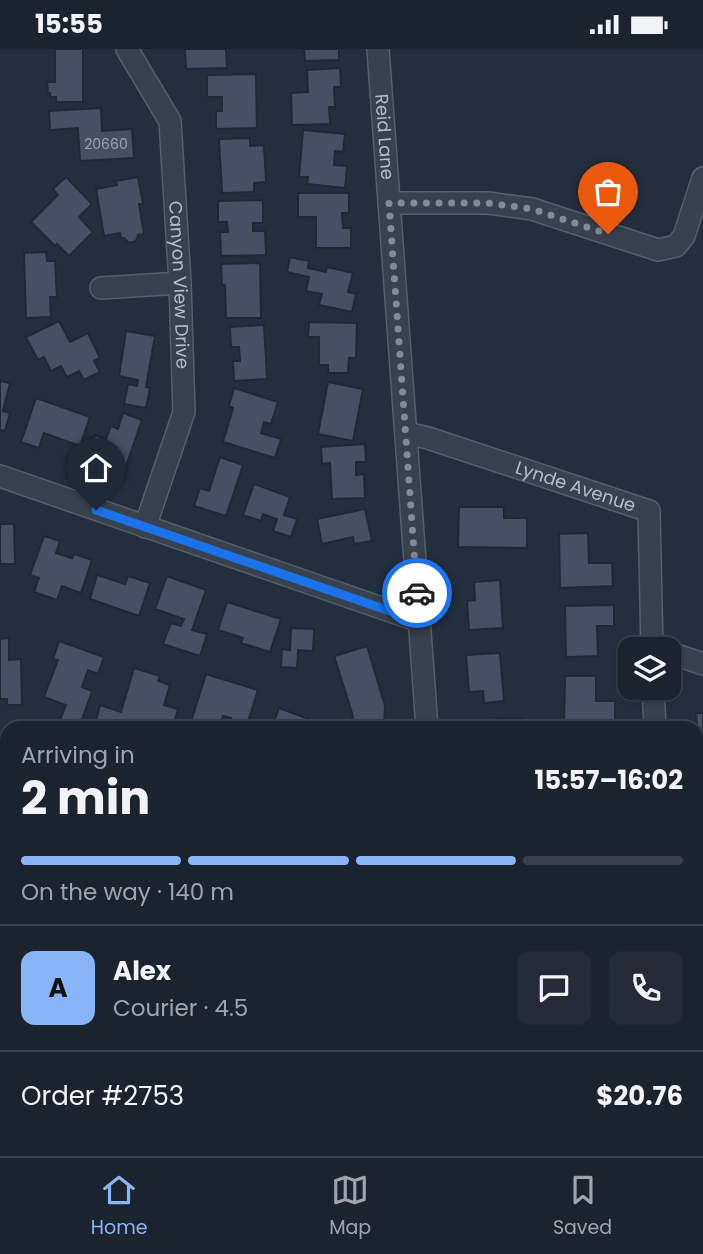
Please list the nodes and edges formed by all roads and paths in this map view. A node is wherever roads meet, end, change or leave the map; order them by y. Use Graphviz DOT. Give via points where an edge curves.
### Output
graph roads {
  1 [pos="127,49"];
  2 [pos="378,49"];
  3 [pos="703,178"];
  4 [pos="389,203"];
  5 [pos="180,283"];
  6 [pos="101,288"];
  7 [pos="406,433"];
  8 [pos="0,476"];
  9 [pos="145,527"];
  10 [pos="419,621"];
  11 [pos="657,637"];
  12 [pos="681,657"];
  13 [pos="703,664"];
  14 [pos="654,700"];
  15 [pos="426,721"];
  16 [pos="655,721"];
  1 -- 5 [label="street, Canyon View Drive" via="170,121"];
  2 -- 4 [label="street, Reid Lane"];
  3 -- 4 [label="street" via="684,236 676,246 658,250 532,209 488,203"];
  4 -- 7 [label="street, Reid Lane"];
  5 -- 6 [label="street"];
  5 -- 9 [label="street, Canyon View Drive" via="184,412"];
  7 -- 10 [label="street, Reid Lane"];
  7 -- 11 [label="street, Lynde Avenue" via="649,511"];
  8 -- 9 [label="street"];
  9 -- 10 [label="street"];
  10 -- 15 [label="street, Reid Lane"];
  12 -- 13 [label="street, Lynde Avenue"];
  14 -- 16 [label="street"];
}
